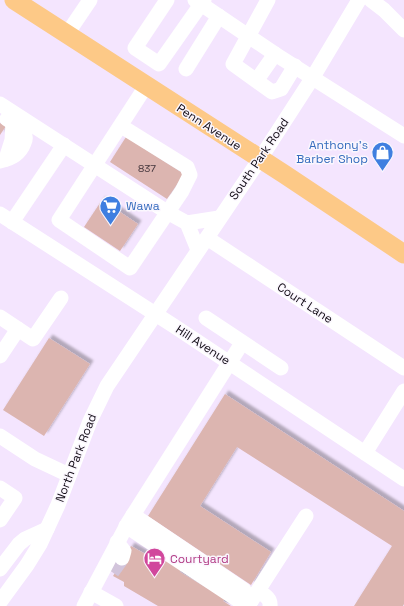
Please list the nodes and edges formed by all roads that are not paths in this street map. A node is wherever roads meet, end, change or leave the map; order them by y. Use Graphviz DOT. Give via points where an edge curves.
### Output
graph roads {
  1 [pos="14,0"];
  2 [pos="90,0"];
  3 [pos="167,0"];
  4 [pos="268,0"];
  5 [pos="359,0"];
  6 [pos="371,0"];
  7 [pos="200,2"];
  8 [pos="219,16"];
  9 [pos="404,30"];
  10 [pos="67,34"];
  11 [pos="248,35"];
  12 [pos="275,54"];
  13 [pos="295,66"];
  14 [pos="186,69"];
  15 [pos="261,74"];
  16 [pos="313,77"];
  17 [pos="146,86"];
  18 [pos="0,104"];
  19 [pos="0,114"];
  20 [pos="121,126"];
  21 [pos="42,131"];
  22 [pos="404,136"];
  23 [pos="64,145"];
  24 [pos="260,159"];
  25 [pos="2,163"];
  26 [pos="95,165"];
  27 [pos="167,212"];
  28 [pos="6,218"];
  29 [pos="219,218"];
  30 [pos="187,223"];
  31 [pos="207,238"];
  32 [pos="198,250"];
  33 [pos="404,254"];
  34 [pos="61,298"];
  35 [pos="154,314"];
  36 [pos="0,317"];
  37 [pos="206,318"];
  38 [pos="18,329"];
  39 [pos="242,343"];
  40 [pos="0,356"];
  41 [pos="229,363"];
  42 [pos="281,368"];
  43 [pos="404,368"];
  44 [pos="404,390"];
  45 [pos="0,436"];
  46 [pos="365,453"];
  47 [pos="69,476"];
  48 [pos="403,476"];
  49 [pos="0,488"];
  50 [pos="306,516"];
  51 [pos="0,520"];
  52 [pos="129,520"];
  53 [pos="47,529"];
  54 [pos="117,542"];
  55 [pos="122,558"];
  56 [pos="0,569"];
  57 [pos="91,592"];
  58 [pos="251,599"];
  59 [pos="0,602"];
  60 [pos="84,606"];
  61 [pos="116,606"];
  62 [pos="270,606"];
  1 -- 10 [label="main road, Penn Avenue"];
  2 -- 10 [label="street"];
  3 -- 7 [label="street" via="135,48 160,64"];
  4 -- 11 [label="street"];
  5 -- 16 [label="street, South Park Road"];
  6 -- 9 [label="street"];
  7 -- 8 [label="street"];
  8 -- 11 [label="street"];
  8 -- 14 [label="street"];
  10 -- 17 [label="main road, Penn Avenue"];
  11 -- 12 [label="street"];
  11 -- 13 [label="street" via="232,64 272,92 281,89"];
  12 -- 13 [label="street"];
  12 -- 15 [label="street"];
  13 -- 16 [label="street"];
  16 -- 22 [label="street"];
  16 -- 24 [label="street, South Park Road"];
  17 -- 20 [label="street"];
  17 -- 24 [label="main road, Penn Avenue"];
  18 -- 21 [label="street"];
  19 -- 25 [label="street" via="26,135 19,152"];
  20 -- 26 [label="street"];
  20 -- 27 [label="street" via="187,167 190,175"];
  21 -- 23 [label="street"];
  21 -- 25 [label="street" via="19,163 11,167"];
  23 -- 26 [label="street"];
  23 -- 28 [label="street"];
  24 -- 29 [label="street, South Park Road"];
  24 -- 33 [label="main road, Penn Avenue"];
  26 -- 27 [label="street"];
  26 -- 27 [label="street" via="59,220 130,268"];
  27 -- 30 [label="street"];
  28 -- 35 [label="street, Hill Avenue"];
  29 -- 30 [label="street"];
  29 -- 31 [label="street, South Park Road"];
  30 -- 32 [label="street"];
  31 -- 32 [label="street, South Park Road"];
  31 -- 43 [label="street, Court Lane" via="293,297 316,317"];
  32 -- 35 [label="street, South Park Road"];
  34 -- 38 [label="street" via="33,338"];
  35 -- 41 [label="street, Hill Avenue"];
  35 -- 47 [label="street, North Park Road" via="101,395"];
  36 -- 38 [label="street"];
  37 -- 39 [label="street"];
  38 -- 40 [label="street"];
  39 -- 41 [label="street"];
  39 -- 42 [label="street"];
  41 -- 46 [label="street, Hill Avenue"];
  41 -- 52 [label="street"];
  44 -- 46 [label="street"];
  45 -- 47 [label="street" via="35,459"];
  46 -- 48 [label="street, Hill Avenue"];
  47 -- 53 [label="street, North Park Road"];
  49 -- 51 [label="street" via="15,498"];
  50 -- 58 [label="street"];
  52 -- 54 [label="street"];
  52 -- 58 [label="street" via="244,590"];
  53 -- 56 [label="street" via="19,544"];
  53 -- 59 [label="street, North Park Road" via="27,565"];
  54 -- 55 [label="street" via="124,551"];
  54 -- 57 [label="street" via="107,573"];
  57 -- 60 [label="street"];
  57 -- 61 [label="street"];
  58 -- 62 [label="street" via="268,598"];
}
